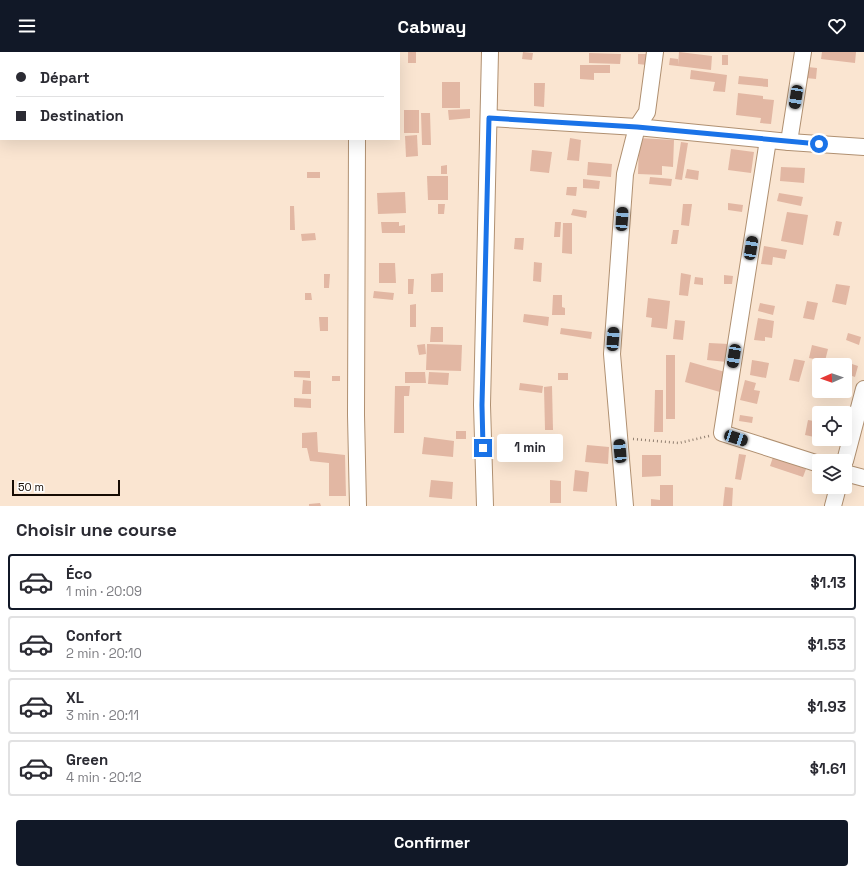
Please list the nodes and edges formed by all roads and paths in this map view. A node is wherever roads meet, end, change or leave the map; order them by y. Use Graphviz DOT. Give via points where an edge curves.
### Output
graph roads {
  1 [pos="490,52"];
  2 [pos="655,52"];
  3 [pos="803,52"];
  4 [pos="489,118"];
  5 [pos="637,127"];
  6 [pos="358,140"];
  7 [pos="768,140"];
  8 [pos="789,142"];
  9 [pos="864,147"];
  10 [pos="864,390"];
  11 [pos="722,433"];
  12 [pos="619,437"];
  13 [pos="847,454"];
  14 [pos="812,462"];
  15 [pos="852,475"];
  16 [pos="864,478"];
  17 [pos="836,494"];
  18 [pos="358,506"];
  19 [pos="485,506"];
  20 [pos="624,506"];
  21 [pos="833,506"];
  1 -- 4 [label="street"];
  2 -- 5 [label="street" via="647,112"];
  3 -- 8 [label="street"];
  4 -- 5 [label="street"];
  4 -- 19 [label="street" via="482,405"];
  5 -- 7 [label="street"];
  5 -- 12 [label="street" via="625,174 612,354"];
  6 -- 18 [label="street"];
  7 -- 8 [label="street"];
  7 -- 11 [label="street"];
  8 -- 9 [label="street"];
  10 -- 13 [label="street"];
  11 -- 12 [label="path" via="679,443"];
  11 -- 14 [label="street"];
  12 -- 20 [label="street"];
  15 -- 16 [label="street"];
  17 -- 21 [label="street"];
}
